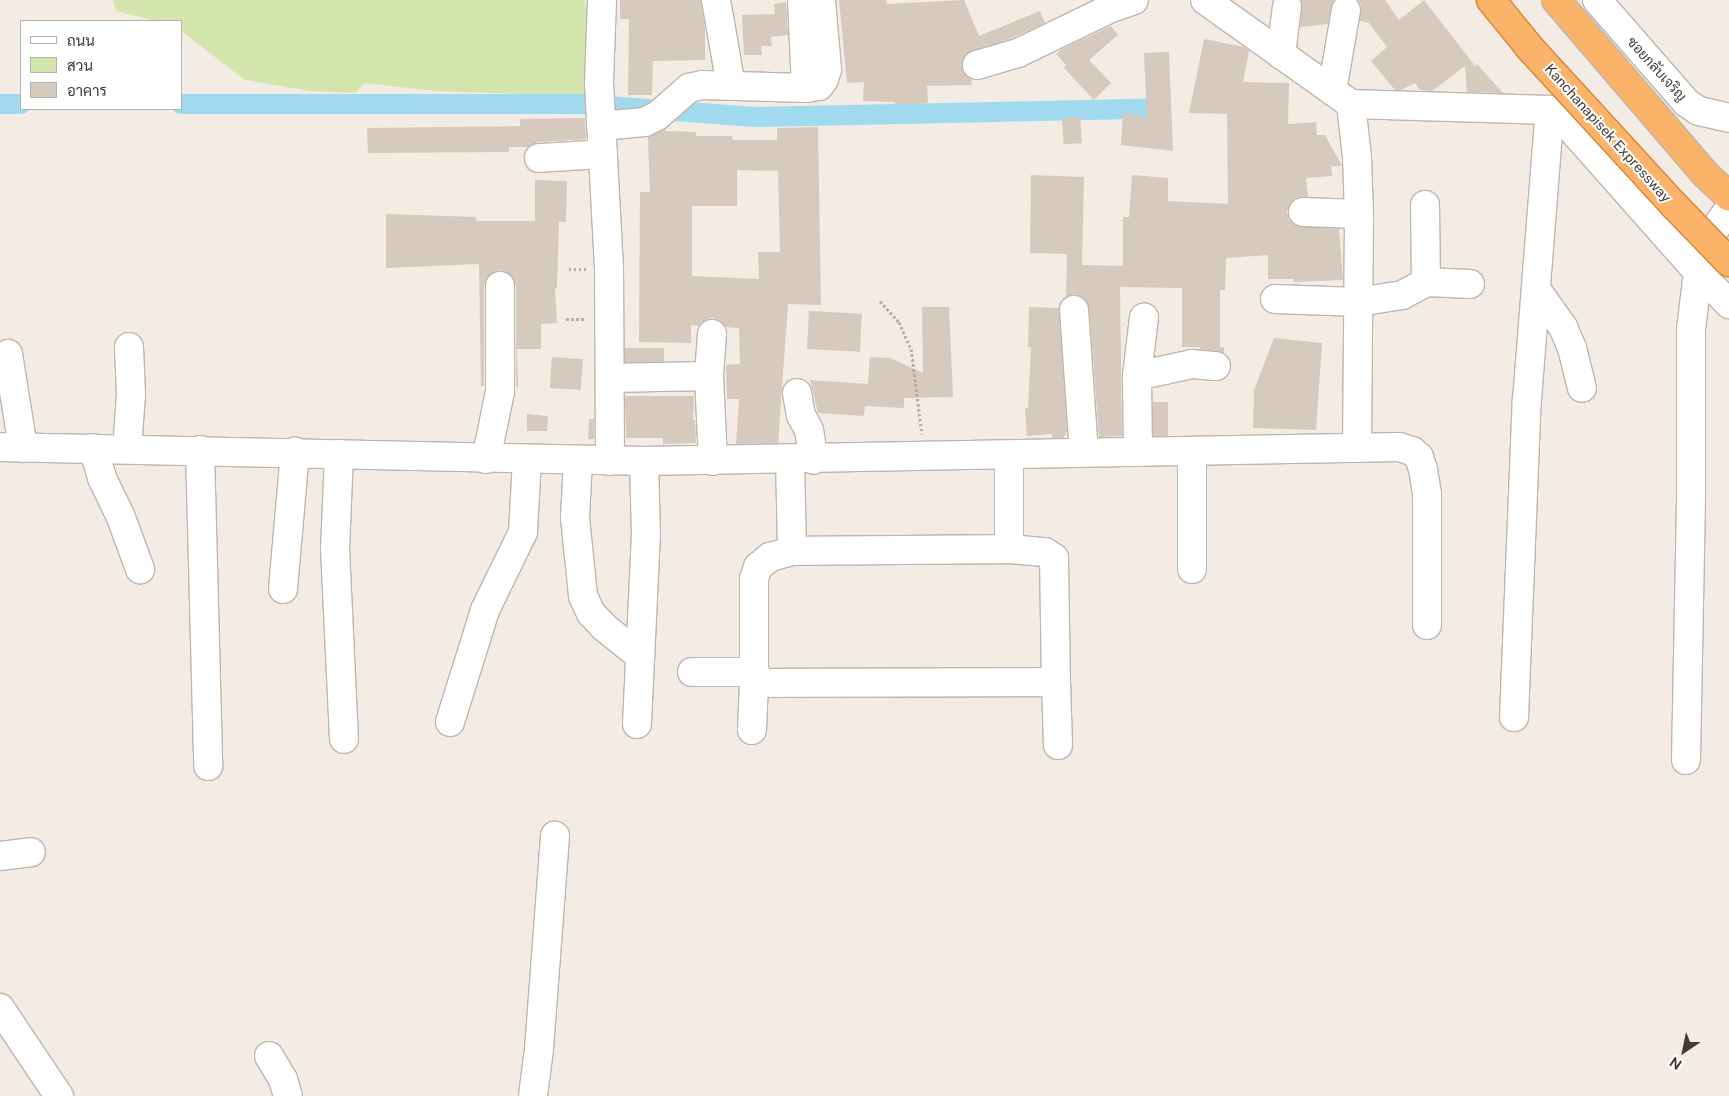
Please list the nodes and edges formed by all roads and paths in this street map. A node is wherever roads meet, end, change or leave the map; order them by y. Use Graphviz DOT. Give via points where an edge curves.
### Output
graph roads {
  1 [pos="602,0"];
  2 [pos="716,0"];
  3 [pos="802,0"];
  4 [pos="821,0"];
  5 [pos="1134,0"];
  6 [pos="1204,0"];
  7 [pos="1240,0"];
  8 [pos="1491,0"];
  9 [pos="1556,0"];
  10 [pos="1596,0"];
  11 [pos="1287,6"];
  12 [pos="1346,10"];
  13 [pos="1247,30"];
  14 [pos="1281,55"];
  15 [pos="977,65"];
  16 [pos="731,86"];
  17 [pos="806,88"];
  18 [pos="1341,97"];
  19 [pos="1550,110"];
  20 [pos="1729,118"];
  21 [pos="601,126"];
  22 [pos="603,154"];
  23 [pos="539,158"];
  24 [pos="1729,196"];
  25 [pos="1426,205"];
  26 [pos="1729,209"];
  27 [pos="1303,212"];
  28 [pos="1359,214"];
  29 [pos="1729,262"];
  30 [pos="1694,268"];
  31 [pos="1426,282"];
  32 [pos="1470,284"];
  33 [pos="500,286"];
  34 [pos="1536,289"];
  35 [pos="1274,300"];
  36 [pos="880,301"];
  37 [pos="1358,302"];
  38 [pos="1729,304"];
  39 [pos="1074,310"];
  40 [pos="1144,317"];
  41 [pos="712,334"];
  42 [pos="129,347"];
  43 [pos="8,354"];
  44 [pos="1216,366"];
  45 [pos="709,376"];
  46 [pos="1137,376"];
  47 [pos="610,378"];
  48 [pos="1582,388"];
  49 [pos="797,393"];
  50 [pos="11,447"];
  51 [pos="93,448"];
  52 [pos="127,448"];
  53 [pos="1357,448"];
  54 [pos="200,450"];
  55 [pos="295,452"];
  56 [pos="1138,452"];
  57 [pos="1192,452"];
  58 [pos="1084,453"];
  59 [pos="339,454"];
  60 [pos="1009,455"];
  61 [pos="924,457"];
  62 [pos="486,459"];
  63 [pos="527,460"];
  64 [pos="802,460"];
  65 [pos="578,461"];
  66 [pos="610,461"];
  67 [pos="644,461"];
  68 [pos="713,461"];
  69 [pos="1009,549"];
  70 [pos="792,551"];
  71 [pos="140,569"];
  72 [pos="1192,569"];
  73 [pos="283,589"];
  74 [pos="1427,624"];
  75 [pos="640,656"];
  76 [pos="692,672"];
  77 [pos="755,678"];
  78 [pos="1056,682"];
  79 [pos="1514,717"];
  80 [pos="450,722"];
  81 [pos="637,724"];
  82 [pos="752,730"];
  83 [pos="344,739"];
  84 [pos="1058,745"];
  85 [pos="1686,760"];
  86 [pos="208,766"];
  87 [pos="554,836"];
  88 [pos="32,852"];
  89 [pos="0,856"];
  90 [pos="0,1008"];
  91 [pos="269,1056"];
  92 [pos="59,1096"];
  93 [pos="288,1096"];
  94 [pos="533,1096"];
  1 -- 21 [label="street"];
  2 -- 16 [label="street"];
  3 -- 17 [label="street"];
  4 -- 17 [label="street" via="827,69 819,86"];
  5 -- 15 [label="street" via="1018,53"];
  6 -- 13 [label="street"];
  7 -- 13 [label="street"];
  8 -- 29 [label="highway, Kanchanapisek Expressway, bridge" via="1530,48"];
  9 -- 24 [label="highway" via="1699,166"];
  10 -- 20 [label="street, ซอยกลับเจริญ" via="1687,103 1699,111"];
  11 -- 14 [label="street"];
  12 -- 18 [label="street"];
  13 -- 14 [label="street"];
  14 -- 18 [label="street"];
  16 -- 17 [label="street"];
  16 -- 21 [label="street" via="689,88 657,116 645,122"];
  18 -- 19 [label="street"];
  18 -- 28 [label="street" via="1357,157"];
  19 -- 30 [label="street" via="1569,124"];
  19 -- 34 [label="street"];
  21 -- 22 [label="street"];
  22 -- 23 [label="street"];
  22 -- 47 [label="street"];
  25 -- 31 [label="street"];
  26 -- 30 [label="street"];
  27 -- 28 [label="street"];
  28 -- 37 [label="street"];
  30 -- 38 [label="street"];
  30 -- 85 [label="street"];
  31 -- 32 [label="street"];
  31 -- 37 [label="street" via="1402,295"];
  33 -- 62 [label="street" via="500,392"];
  34 -- 48 [label="street" via="1563,327"];
  34 -- 79 [label="street" via="1527,400"];
  35 -- 37 [label="street"];
  36 -- 61 [label="path" via="899,322 911,349"];
  37 -- 53 [label="street"];
  39 -- 58 [label="street"];
  40 -- 46 [label="street"];
  41 -- 45 [label="street"];
  42 -- 52 [label="street" via="131,395"];
  43 -- 50 [label="street"];
  44 -- 46 [label="street" via="1192,364"];
  45 -- 47 [label="street"];
  45 -- 68 [label="street"];
  46 -- 56 [label="street"];
  47 -- 66 [label="street"];
  49 -- 64 [label="street" via="808,430"];
  50 -- 51 [label="street"];
  51 -- 52 [label="street"];
  51 -- 71 [label="street"];
  52 -- 54 [label="street"];
  53 -- 57 [label="street"];
  53 -- 74 [label="street" via="1399,447 1419,457 1424,469 1427,494"];
  54 -- 55 [label="street"];
  54 -- 86 [label="street"];
  55 -- 59 [label="street"];
  55 -- 73 [label="street"];
  56 -- 57 [label="street"];
  56 -- 58 [label="street"];
  57 -- 72 [label="street"];
  58 -- 60 [label="street"];
  59 -- 62 [label="street"];
  59 -- 83 [label="street" via="335,548"];
  60 -- 61 [label="street"];
  60 -- 69 [label="street"];
  61 -- 64 [label="street"];
  62 -- 63 [label="street"];
  63 -- 65 [label="street"];
  63 -- 80 [label="street" via="523,532 485,610"];
  64 -- 68 [label="street"];
  64 -- 70 [label="street"];
  65 -- 66 [label="street"];
  65 -- 75 [label="street" via="576,518 583,596 591,613 604,627"];
  66 -- 67 [label="street"];
  67 -- 68 [label="street"];
  67 -- 75 [label="street" via="646,536"];
  69 -- 70 [label="street"];
  69 -- 78 [label="street" via="1045,552 1054,558"];
  70 -- 77 [label="street" via="770,556 758,567 754,579"];
  75 -- 81 [label="street"];
  76 -- 77 [label="street"];
  77 -- 78 [label="street"];
  77 -- 82 [label="street"];
  78 -- 84 [label="street"];
  87 -- 94 [label="street"];
  88 -- 89 [label="street"];
  90 -- 92 [label="street"];
  91 -- 93 [label="street" via="284,1079"];
}
